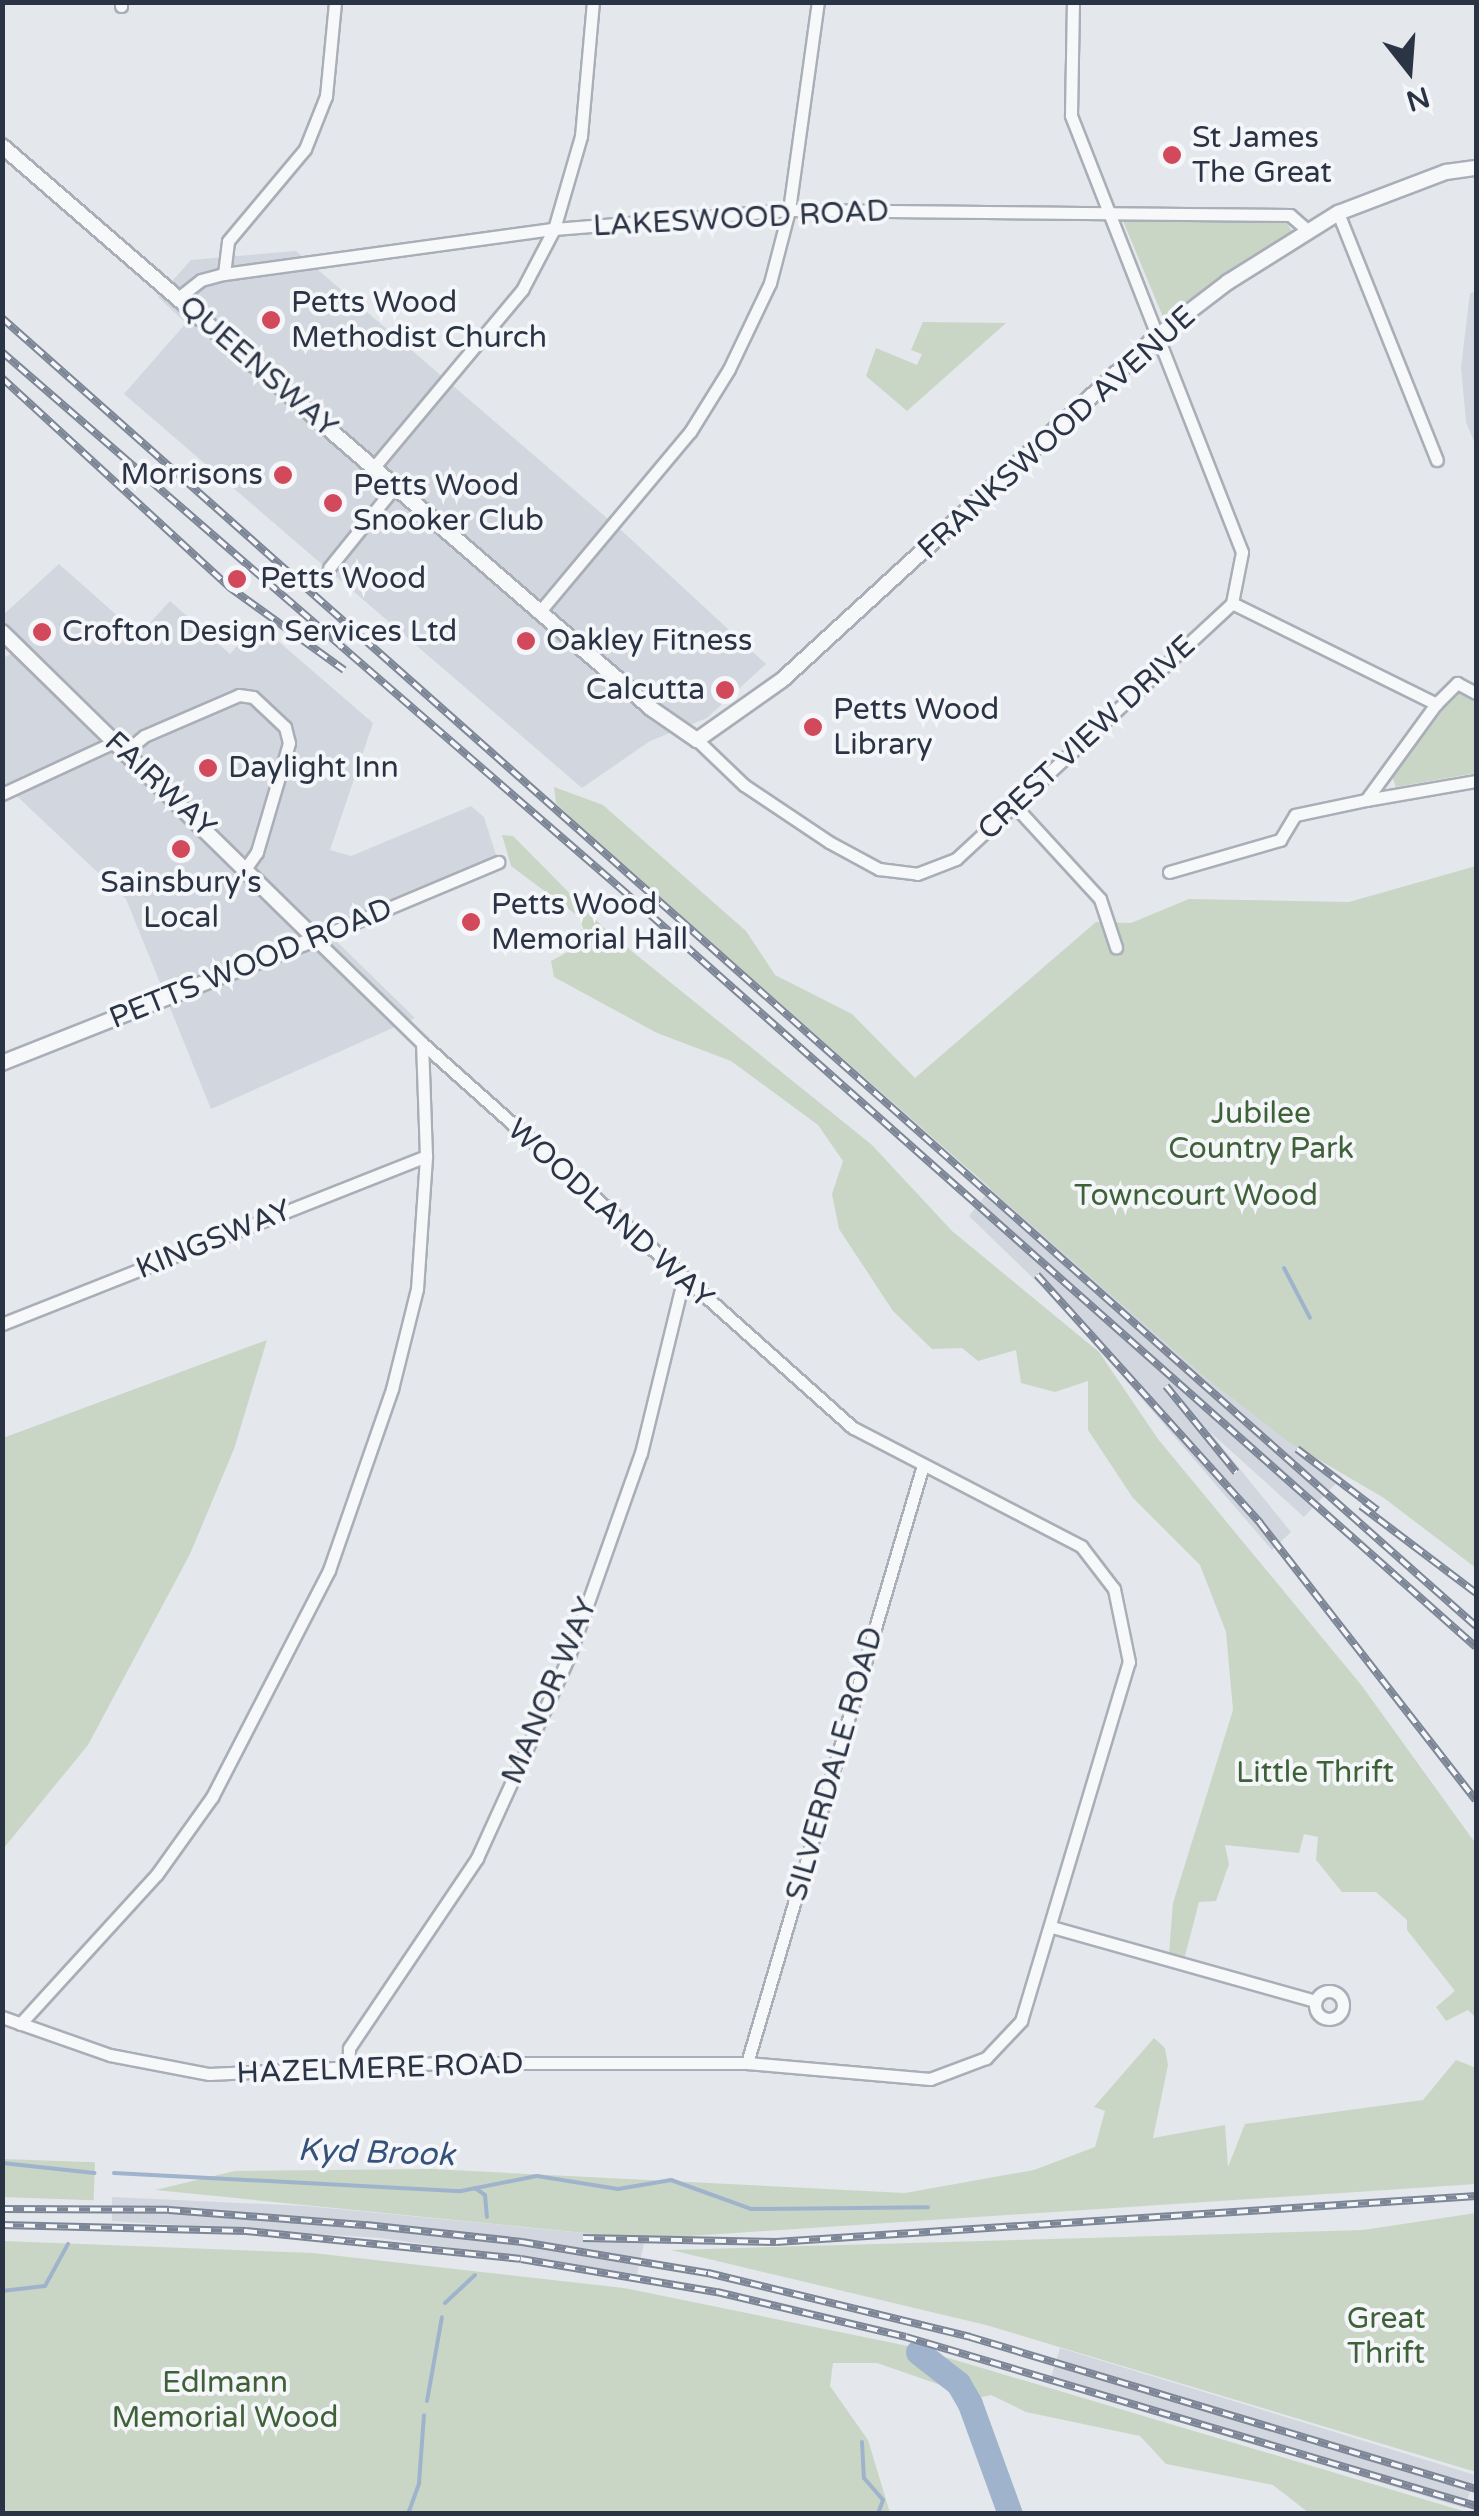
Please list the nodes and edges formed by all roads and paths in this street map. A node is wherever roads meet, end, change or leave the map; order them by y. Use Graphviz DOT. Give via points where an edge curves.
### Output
graph roads {
  1 [pos="335,2"];
  2 [pos="593,2"];
  3 [pos="818,2"];
  4 [pos="1073,2"];
  5 [pos="2,146"];
  6 [pos="1476,168"];
  7 [pos="789,210"];
  8 [pos="1109,212"];
  9 [pos="1338,213"];
  10 [pos="554,229"];
  11 [pos="1306,230"];
  12 [pos="224,274"];
  13 [pos="178,298"];
  14 [pos="1156,337"];
  15 [pos="1437,460"];
  16 [pos="374,466"];
  17 [pos="396,486"];
  18 [pos="329,568"];
  19 [pos="1232,603"];
  20 [pos="541,610"];
  21 [pos="2,632"];
  22 [pos="1476,694"];
  23 [pos="1436,704"];
  24 [pos="697,740"];
  25 [pos="120,747"];
  26 [pos="1476,781"];
  27 [pos="2,794"];
  28 [pos="1366,800"];
  29 [pos="1014,806"];
  30 [pos="498,862"];
  31 [pos="246,868"];
  32 [pos="1169,872"];
  33 [pos="315,939"];
  34 [pos="1116,947"];
  35 [pos="422,1043"];
  36 [pos="2,1063"];
  37 [pos="426,1156"];
  38 [pos="683,1281"];
  39 [pos="2,1324"];
  40 [pos="924,1466"];
  41 [pos="1052,1927"];
  42 [pos="1315,2000"];
  43 [pos="2,2017"];
  44 [pos="20,2024"];
  45 [pos="748,2063"];
  46 [pos="348,2068"];
  1 -- 12 [label="street" via="326,96 305,149 228,242"];
  2 -- 10 [label="street" via="581,136"];
  3 -- 7 [label="street"];
  4 -- 8 [label="street" via="1070,115"];
  5 -- 13 [label="street, QUEENSWAY"];
  6 -- 9 [label="street, FRANKSWOOD AVENUE" via="1446,172"];
  7 -- 8 [label="street, LAKESWOOD ROAD"];
  7 -- 10 [label="street, LAKESWOOD ROAD"];
  7 -- 20 [label="street" via="770,283 713,397 666,464"];
  8 -- 11 [label="street, LAKESWOOD ROAD" via="1290,214"];
  8 -- 14 [label="street"];
  9 -- 11 [label="street, FRANKSWOOD AVENUE"];
  9 -- 15 [label="street"];
  10 -- 12 [label="street, LAKESWOOD ROAD"];
  10 -- 16 [label="street" via="522,290"];
  11 -- 14 [label="street, FRANKSWOOD AVENUE"];
  12 -- 13 [label="street, LAKESWOOD ROAD"];
  13 -- 16 [label="street, QUEENSWAY"];
  14 -- 19 [label="street" via="1242,552"];
  14 -- 24 [label="street, FRANKSWOOD AVENUE" via="782,680"];
  16 -- 17 [label="street, QUEENSWAY"];
  17 -- 18 [label="street"];
  17 -- 20 [label="street, QUEENSWAY"];
  19 -- 23 [label="street"];
  19 -- 29 [label="street, CREST VIEW DRIVE"];
  20 -- 24 [label="street, QUEENSWAY" via="677,730"];
  21 -- 25 [label="street, FAIRWAY"];
  22 -- 23 [label="street" via="1457,683"];
  23 -- 28 [label="street"];
  24 -- 29 [label="street, CREST VIEW DRIVE" via="744,785 879,869 917,874 956,859"];
  25 -- 27 [label="street"];
  25 -- 31 [label="street, FAIRWAY"];
  25 -- 31 [label="street" via="239,695 253,697 285,727 289,743 257,852"];
  26 -- 28 [label="street"];
  28 -- 32 [label="street" via="1295,816 1280,840"];
  29 -- 34 [label="street" via="1100,899"];
  30 -- 33 [label="street, PETTS WOOD ROAD"];
  31 -- 33 [label="street, FAIRWAY"];
  33 -- 35 [label="street, WOODLAND WAY"];
  33 -- 36 [label="street, PETTS WOOD ROAD"];
  35 -- 37 [label="street"];
  35 -- 38 [label="street, WOODLAND WAY"];
  37 -- 39 [label="street, KINGSWAY"];
  37 -- 44 [label="street" via="417,1289 392,1389 361,1487 287,1662 212,1797 157,1874"];
  38 -- 40 [label="street, WOODLAND WAY" via="853,1428"];
  38 -- 46 [label="street, MANOR WAY" via="641,1452 569,1656 477,1858 349,2048"];
  40 -- 41 [label="street" via="1081,1546 1114,1589 1129,1662"];
  40 -- 45 [label="street, SILVERDALE ROAD"];
  41 -- 42 [label="street"];
  41 -- 45 [label="street" via="1021,2020 986,2058 930,2078"];
  43 -- 44 [label="street, HAZELMERE ROAD"];
  44 -- 46 [label="street, HAZELMERE ROAD" via="124,2059 209,2074"];
  45 -- 46 [label="street, HAZELMERE ROAD"];
}
